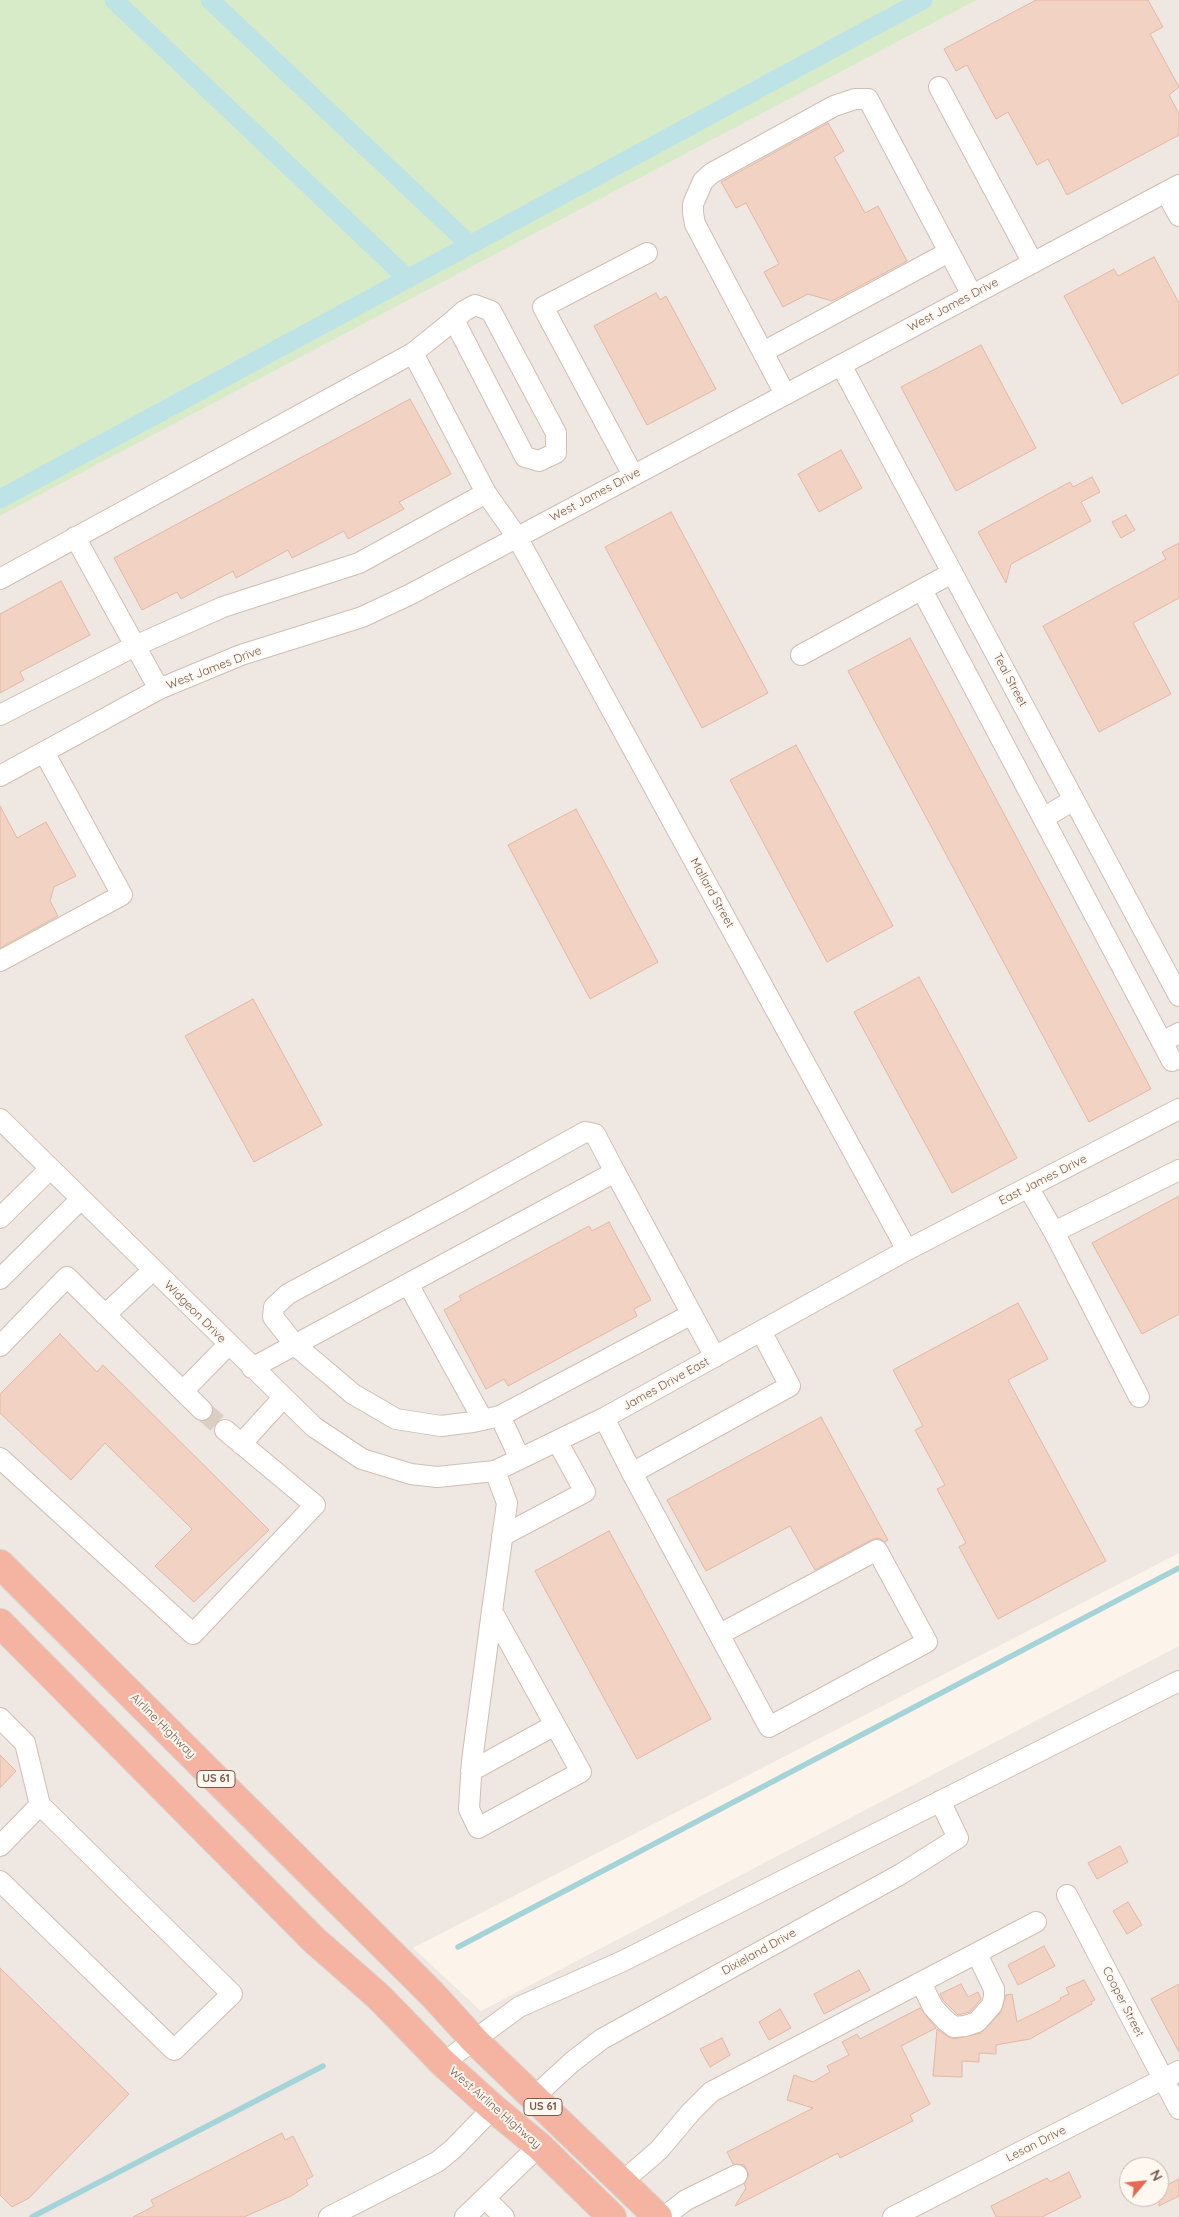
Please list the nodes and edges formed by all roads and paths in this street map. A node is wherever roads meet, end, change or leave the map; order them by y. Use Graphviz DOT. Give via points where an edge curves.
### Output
graph roads {
  1 [pos="939,87"];
  2 [pos="1173,189"];
  3 [pos="1179,216"];
  4 [pos="647,252"];
  5 [pos="949,252"];
  6 [pos="1034,263"];
  7 [pos="972,295"];
  8 [pos="454,320"];
  9 [pos="763,352"];
  10 [pos="413,353"];
  11 [pos="841,365"];
  12 [pos="785,394"];
  13 [pos="633,475"];
  14 [pos="486,493"];
  15 [pos="517,536"];
  16 [pos="75,537"];
  17 [pos="952,573"];
  18 [pos="0,579"];
  19 [pos="922,590"];
  20 [pos="135,646"];
  21 [pos="801,655"];
  22 [pos="159,689"];
  23 [pos="0,715"];
  24 [pos="44,752"];
  25 [pos="0,776"];
  26 [pos="1074,800"];
  27 [pos="1043,818"];
  28 [pos="0,961"];
  29 [pos="1179,996"];
  30 [pos="1171,1038"];
  31 [pos="1172,1061"];
  32 [pos="1179,1109"];
  33 [pos="3,1130"];
  34 [pos="50,1169"];
  35 [pos="1179,1170"];
  36 [pos="615,1172"];
  37 [pos="1028,1188"];
  38 [pos="81,1199"];
  39 [pos="0,1218"];
  40 [pos="1054,1232"];
  41 [pos="907,1250"];
  42 [pos="152,1270"];
  43 [pos="0,1279"];
  44 [pos="408,1284"];
  45 [pos="692,1314"];
  46 [pos="105,1315"];
  47 [pos="761,1331"];
  48 [pos="228,1345"];
  49 [pos="295,1345"];
  50 [pos="0,1346"];
  51 [pos="715,1356"];
  52 [pos="252,1368"];
  53 [pos="183,1391"];
  54 [pos="1139,1397"];
  55 [pos="283,1398"];
  56 [pos="202,1410"];
  57 [pos="492,1418"];
  58 [pos="604,1418"];
  59 [pos="225,1430"];
  60 [pos="557,1441"];
  61 [pos="241,1444"];
  62 [pos="0,1458"];
  63 [pos="520,1459"];
  64 [pos="495,1471"];
  65 [pos="632,1473"];
  66 [pos="411,1474"];
  67 [pos="502,1536"];
  68 [pos="0,1564"];
  69 [pos="492,1611"];
  70 [pos="0,1623"];
  71 [pos="720,1634"];
  72 [pos="1179,1680"];
  73 [pos="0,1718"];
  74 [pos="555,1726"];
  75 [pos="471,1771"];
  76 [pos="940,1801"];
  77 [pos="40,1805"];
  78 [pos="0,1846"];
  79 [pos="0,1881"];
  80 [pos="1067,1895"];
  81 [pos="1036,1922"];
  82 [pos="977,1954"];
  83 [pos="920,1983"];
  84 [pos="474,2040"];
  85 [pos="443,2063"];
  86 [pos="1171,2076"];
  87 [pos="534,2098"];
  88 [pos="493,2108"];
  89 [pos="1179,2109"];
  90 [pos="539,2146"];
  91 [pos="737,2175"];
  92 [pos="622,2182"];
  93 [pos="485,2198"];
  94 [pos="330,2217"];
  95 [pos="465,2217"];
  96 [pos="504,2217"];
  97 [pos="612,2217"];
  98 [pos="658,2217"];
  99 [pos="664,2217"];
  100 [pos="893,2217"];
  1 -- 6 [label="street"];
  2 -- 3 [label="street"];
  2 -- 6 [label="street, West James Drive"];
  4 -- 13 [label="street" via="542,307"];
  5 -- 7 [label="street"];
  5 -- 9 [label="street"];
  5 -- 9 [label="street" via="868,99 855,99 834,106 712,172 702,181 697,192 693,213 695,224"];
  6 -- 7 [label="street, West James Drive"];
  7 -- 11 [label="street, West James Drive"];
  8 -- 8 [label="street" via="525,458 539,462 556,453 556,433 491,311 475,305"];
  8 -- 10 [label="street"];
  9 -- 12 [label="street"];
  10 -- 14 [label="street, Mallard Street"];
  10 -- 16 [label="street"];
  11 -- 12 [label="street, West James Drive"];
  11 -- 17 [label="street, Teal Street"];
  12 -- 13 [label="street, West James Drive"];
  13 -- 15 [label="street, West James Drive"];
  14 -- 15 [label="street, Mallard Street"];
  14 -- 20 [label="street" via="359,563 223,607"];
  15 -- 22 [label="street, West James Drive" via="409,596 362,617 241,655"];
  15 -- 41 [label="street, Mallard Street"];
  16 -- 18 [label="street"];
  16 -- 20 [label="street"];
  17 -- 19 [label="street"];
  17 -- 26 [label="street, Teal Street"];
  19 -- 21 [label="street"];
  19 -- 27 [label="street"];
  20 -- 22 [label="street"];
  20 -- 23 [label="street"];
  22 -- 24 [label="street, West James Drive"];
  24 -- 25 [label="street, West James Drive"];
  24 -- 28 [label="street" via="122,895"];
  26 -- 27 [label="street"];
  26 -- 29 [label="street, Teal Street"];
  27 -- 30 [label="street"];
  30 -- 31 [label="street"];
  32 -- 37 [label="street, East James Drive"];
  33 -- 34 [label="street, Widgeon Drive"];
  34 -- 38 [label="street, Widgeon Drive"];
  34 -- 39 [label="street"];
  35 -- 40 [label="street"];
  36 -- 44 [label="street"];
  36 -- 45 [label="street"];
  36 -- 49 [label="street" via="595,1134 585,1132 288,1294 274,1307 273,1316"];
  37 -- 40 [label="street"];
  37 -- 41 [label="street, East James Drive"];
  38 -- 42 [label="street, Widgeon Drive"];
  38 -- 43 [label="street"];
  40 -- 54 [label="street"];
  41 -- 47 [label="street, James Drive East"];
  42 -- 46 [label="street"];
  42 -- 48 [label="street, Widgeon Drive"];
  44 -- 49 [label="street"];
  44 -- 57 [label="street"];
  45 -- 51 [label="street"];
  45 -- 57 [label="street"];
  46 -- 50 [label="street" via="67,1277"];
  46 -- 53 [label="street"];
  47 -- 51 [label="street, James Drive East"];
  47 -- 65 [label="street" via="790,1386"];
  48 -- 52 [label="street, Widgeon Drive"];
  48 -- 53 [label="street"];
  49 -- 52 [label="street"];
  49 -- 57 [label="street" via="352,1394 396,1419 441,1426"];
  51 -- 58 [label="street, James Drive East"];
  52 -- 55 [label="street, Widgeon Drive"];
  53 -- 56 [label="street"];
  55 -- 61 [label="street"];
  55 -- 66 [label="street, Widgeon Drive" via="314,1427 362,1459"];
  57 -- 63 [label="street"];
  58 -- 60 [label="street, James Drive East"];
  58 -- 65 [label="street"];
  59 -- 61 [label="street"];
  60 -- 63 [label="street, James Drive East"];
  60 -- 67 [label="street" via="585,1492"];
  61 -- 62 [label="street" via="314,1506 193,1634"];
  63 -- 64 [label="street, James Drive East"];
  64 -- 66 [label="street, James Drive East" via="437,1478"];
  64 -- 67 [label="street" via="507,1503"];
  65 -- 71 [label="street"];
  67 -- 69 [label="street"];
  68 -- 84 [label="highway, Airline Highway / US 61" via="432,1994"];
  69 -- 74 [label="street"];
  69 -- 75 [label="street"];
  70 -- 85 [label="highway, West Airline Highway / US 61" via="314,1940 379,1997"];
  71 -- 71 [label="street" via="769,1727 927,1642 878,1550"];
  72 -- 76 [label="street"];
  73 -- 77 [label="street" via="25,1743"];
  74 -- 75 [label="street"];
  74 -- 75 [label="street" via="581,1772 478,1828 469,1809"];
  76 -- 84 [label="street" via="622,1961 519,2007"];
  76 -- 87 [label="street, Dixieland Drive" via="958,1838 901,1874 602,2039"];
  77 -- 78 [label="street"];
  77 -- 79 [label="street" via="232,1994 174,2050"];
  80 -- 86 [label="street, Cooper Street"];
  81 -- 82 [label="street"];
  82 -- 83 [label="street"];
  82 -- 83 [label="street" via="994,1988 994,1997 977,2022 954,2027 933,2007"];
  83 -- 92 [label="street" via="711,2092 659,2150"];
  84 -- 85 [label="street"];
  84 -- 87 [label="highway, US 61"];
  85 -- 88 [label="highway, West Airline Highway / US 61"];
  86 -- 89 [label="street, Cooper Street"];
  86 -- 100 [label="street, Lesan Drive"];
  87 -- 92 [label="highway, US 61"];
  88 -- 90 [label="highway, West Airline Highway / US 61"];
  88 -- 94 [label="street" via="437,2162"];
  90 -- 93 [label="street"];
  90 -- 97 [label="highway, West Airline Highway / US 61"];
  91 -- 99 [label="street" via="686,2200"];
  92 -- 98 [label="highway, US 61"];
  93 -- 95 [label="street"];
  93 -- 96 [label="street"];
}
